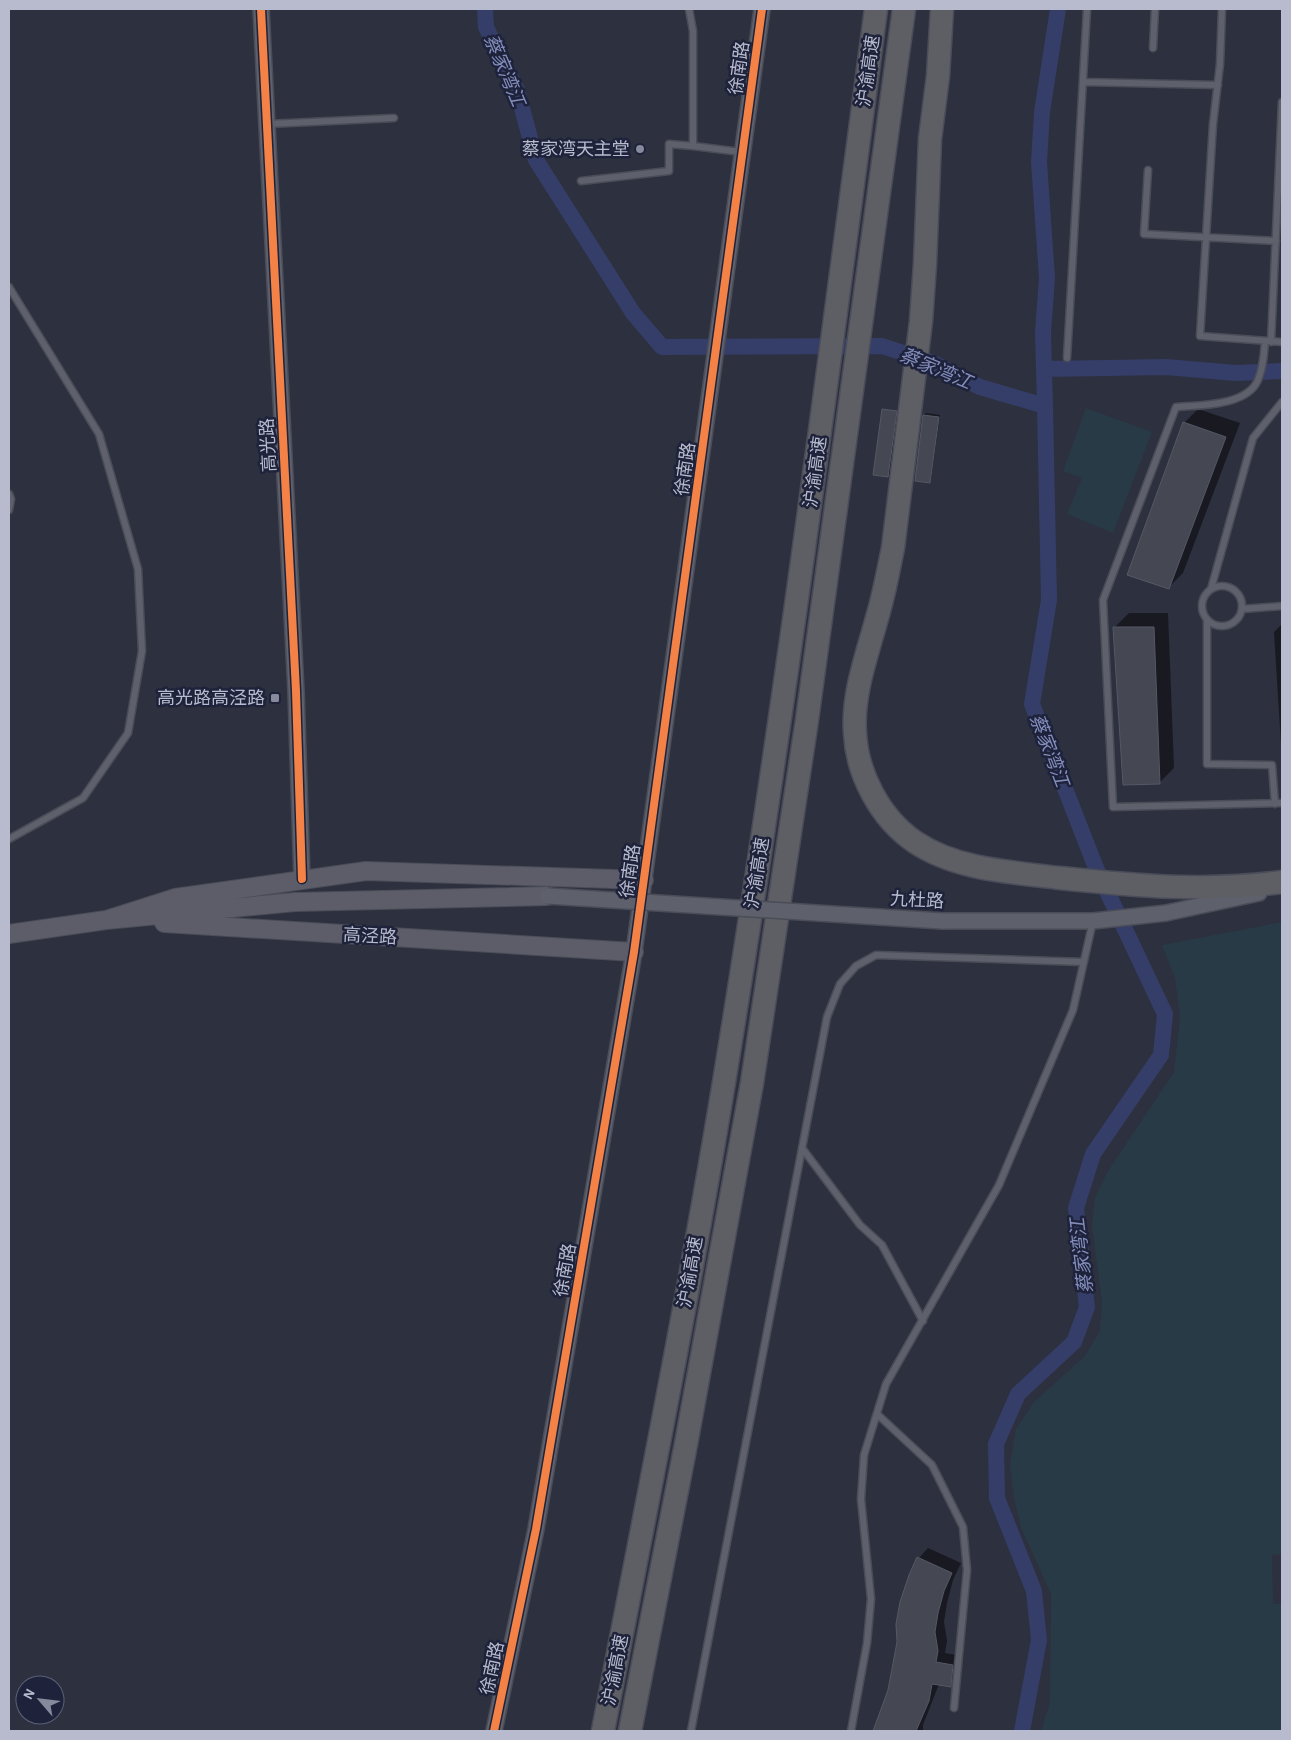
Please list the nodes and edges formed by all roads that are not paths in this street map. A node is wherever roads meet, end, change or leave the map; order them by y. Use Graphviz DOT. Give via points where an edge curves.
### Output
graph roads {
  1 [pos="261,9"];
  2 [pos="689,9"];
  3 [pos="762,9"];
  4 [pos="876,9"];
  5 [pos="904,9"];
  6 [pos="908,9"];
  7 [pos="942,9"];
  8 [pos="1087,9"];
  9 [pos="1154,9"];
  10 [pos="1222,9"];
  11 [pos="1153,48"];
  12 [pos="1083,82"];
  13 [pos="1218,85"];
  14 [pos="1282,102"];
  15 [pos="394,118"];
  16 [pos="266,124"];
  17 [pos="693,146"];
  18 [pos="743,152"];
  19 [pos="1148,170"];
  20 [pos="581,181"];
  21 [pos="1206,237"];
  22 [pos="1276,241"];
  23 [pos="9,288"];
  24 [pos="864,307"];
  25 [pos="1268,342"];
  26 [pos="1282,342"];
  27 [pos="1067,358"];
  28 [pos="1282,402"];
  29 [pos="9,494"];
  30 [pos="9,510"];
  31 [pos="1211,590"];
  32 [pos="1282,606"];
  33 [pos="1242,609"];
  34 [pos="1207,619"];
  35 [pos="1279,804"];
  36 [pos="9,839"];
  37 [pos="302,879"];
  38 [pos="644,880"];
  39 [pos="1282,882"];
  40 [pos="1282,888"];
  41 [pos="548,896"];
  42 [pos="106,920"];
  43 [pos="1093,921"];
  44 [pos="9,934"];
  45 [pos="634,952"];
  46 [pos="1084,962"];
  47 [pos="802,1148"];
  48 [pos="923,1321"];
  49 [pos="672,1373"];
  50 [pos="877,1414"];
  51 [pos="954,1708"];
  52 [pos="494,1731"];
  53 [pos="598,1731"];
  54 [pos="603,1731"];
  55 [pos="630,1731"];
  56 [pos="691,1731"];
  57 [pos="850,1731"];
  1 -- 16 [label="street, 高光路"];
  2 -- 17 [label="lane" via="693,30"];
  3 -- 18 [label="street, 徐南路"];
  4 -- 49 [label="highway, 沪渝高速" via="781,716 724,1080"];
  5 -- 24 [label="highway, 沪渝高速"];
  6 -- 24 [label="highway"];
  7 -- 39 [label="highway" via="930,139 921,321 893,548 856,704 858,760 870,790 889,818 914,842 944,857 981,868 1131,885 1210,888"];
  8 -- 12 [label="lane"];
  9 -- 11 [label="lane"];
  10 -- 13 [label="lane"];
  12 -- 13 [label="lane"];
  12 -- 27 [label="lane"];
  13 -- 21 [label="lane"];
  14 -- 22 [label="lane"];
  15 -- 16 [label="lane"];
  16 -- 37 [label="street, 高光路" via="296,690"];
  17 -- 18 [label="lane"];
  17 -- 20 [label="lane" via="669,144 669,172"];
  18 -- 38 [label="street, 徐南路"];
  19 -- 21 [label="lane" via="1144,234"];
  21 -- 22 [label="lane"];
  21 -- 25 [label="lane" via="1200,336"];
  22 -- 25 [label="lane"];
  23 -- 36 [label="lane" via="98,434 138,569 142,651 128,733 83,798"];
  24 -- 55 [label="highway, 沪渝高速" via="807,720 752,1083"];
  25 -- 26 [label="lane"];
  25 -- 35 [label="lane" via="1257,382 1248,394 1233,401 1176,408 1103,600 1113,807"];
  28 -- 31 [label="lane" via="1253,438"];
  29 -- 30 [label="lane"];
  31 -- 33 [label="lane" via="1230,588 1240,596"];
  31 -- 34 [label="lane" via="1206,594 1202,607"];
  32 -- 33 [label="lane"];
  33 -- 34 [label="lane" via="1236,620 1225,626 1218,626"];
  34 -- 35 [label="lane" via="1207,764 1272,765"];
  37 -- 38 [label="main road, 高泾路" via="366,871"];
  37 -- 42 [label="main road, 高泾路" via="175,898"];
  38 -- 45 [label="street, 徐南路"];
  40 -- 43 [label="street, 九杜路" via="1166,913"];
  41 -- 42 [label="main road, 高泾路" via="295,902"];
  41 -- 43 [label="street, 九杜路, bridge" via="942,921"];
  42 -- 44 [label="main road, 高泾路"];
  42 -- 45 [label="main road, 高泾路"];
  43 -- 46 [label="lane"];
  45 -- 52 [label="street, 徐南路" via="536,1528"];
  46 -- 47 [label="lane" via="876,955 856,966 840,984 827,1017"];
  46 -- 48 [label="lane" via="1073,1010 1000,1185"];
  47 -- 48 [label="lane" via="860,1225 882,1245"];
  47 -- 56 [label="lane"];
  48 -- 50 [label="lane" via="886,1384"];
  49 -- 53 [label="highway"];
  49 -- 54 [label="highway, 沪渝高速"];
  50 -- 51 [label="lane" via="932,1464 963,1528 967,1570"];
  50 -- 57 [label="lane" via="864,1455 861,1498 871,1599 867,1643"];
}
